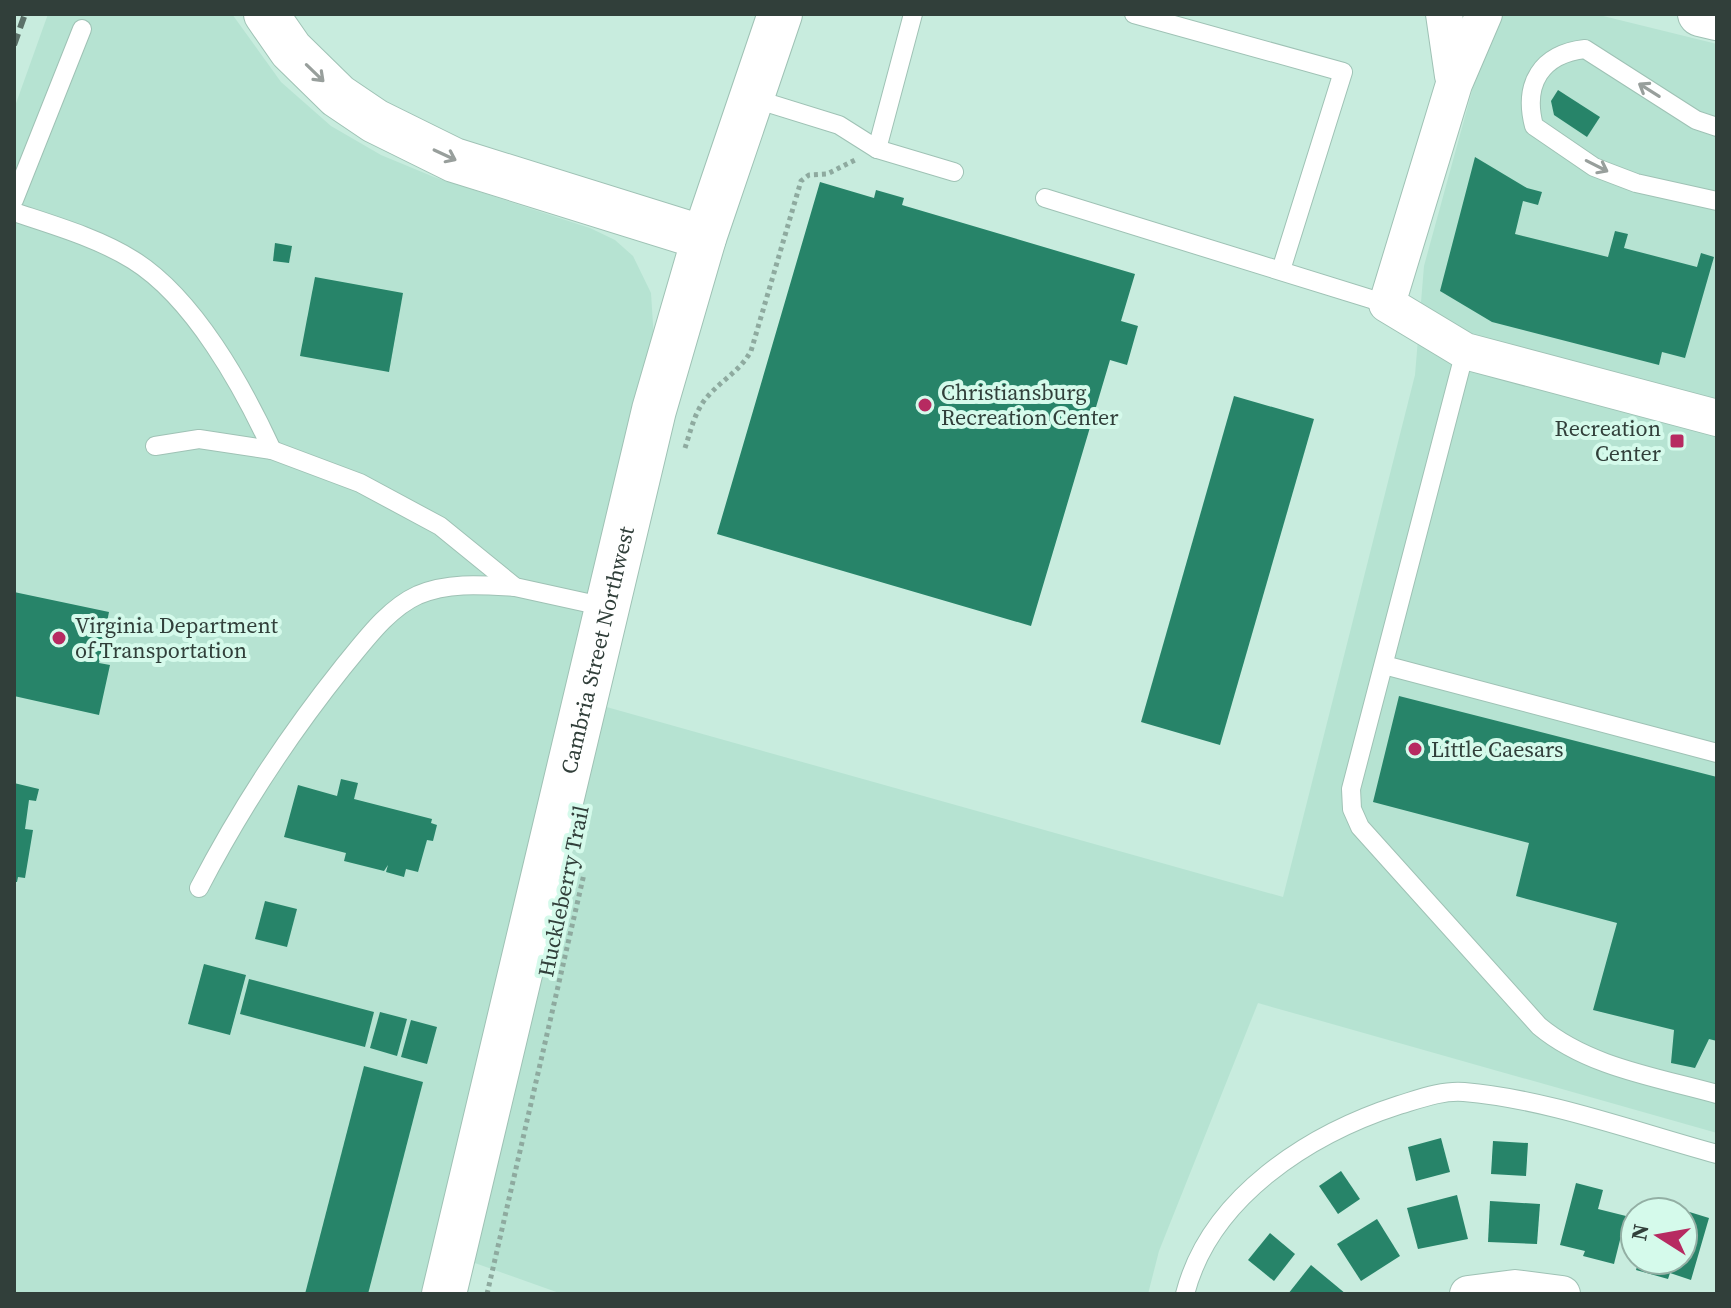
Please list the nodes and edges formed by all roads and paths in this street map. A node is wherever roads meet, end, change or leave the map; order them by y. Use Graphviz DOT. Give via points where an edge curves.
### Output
graph roads {
  1 [pos="266,14"];
  2 [pos="780,14"];
  3 [pos="913,14"];
  4 [pos="1134,14"];
  5 [pos="1444,14"];
  6 [pos="1484,14"];
  7 [pos="1700,14"];
  8 [pos="1717,18"];
  9 [pos="82,29"];
  10 [pos="1454,84"];
  11 [pos="752,98"];
  12 [pos="1717,127"];
  13 [pos="877,149"];
  14 [pos="954,172"];
  15 [pos="1045,198"];
  16 [pos="14,200"];
  17 [pos="1717,201"];
  18 [pos="14,212"];
  19 [pos="704,238"];
  20 [pos="1281,270"];
  21 [pos="1387,304"];
  22 [pos="1465,351"];
  23 [pos="1717,418"];
  24 [pos="155,446"];
  25 [pos="272,450"];
  26 [pos="684,453"];
  27 [pos="515,587"];
  28 [pos="607,607"];
  29 [pos="1384,665"];
  30 [pos="1717,753"];
  31 [pos="587,861"];
  32 [pos="199,888"];
  33 [pos="1717,1094"];
  34 [pos="1717,1154"];
  35 [pos="1191,1292"];
  36 [pos="444,1294"];
  37 [pos="487,1294"];
  38 [pos="1468,1294"];
  39 [pos="1562,1294"];
  1 -- 19 [label="street, one-way" via="291,50 338,96 375,121 454,160"];
  2 -- 11 [label="street, Cambria Street Northwest"];
  3 -- 13 [label="lane"];
  4 -- 20 [label="lane" via="1343,72"];
  5 -- 10 [label="street"];
  6 -- 10 [label="street"];
  7 -- 8 [label="street"];
  9 -- 16 [label="lane"];
  10 -- 21 [label="street"];
  11 -- 13 [label="lane" via="839,125"];
  11 -- 19 [label="street, Cambria Street Northwest"];
  12 -- 17 [label="lane, one-way" via="1696,120 1585,49 1548,63 1533,82 1529,105 1534,126 1594,167 1636,183"];
  13 -- 14 [label="lane"];
  13 -- 26 [label="path" via="801,181 751,351 740,369 708,396"];
  15 -- 20 [label="lane"];
  18 -- 25 [label="lane" via="133,260 174,295 252,407"];
  19 -- 28 [label="street, Cambria Street Northwest" via="654,410"];
  20 -- 21 [label="lane"];
  21 -- 22 [label="street"];
  22 -- 23 [label="street"];
  22 -- 29 [label="lane"];
  24 -- 25 [label="lane" via="199,439"];
  25 -- 27 [label="lane" via="360,483 440,526"];
  27 -- 28 [label="lane"];
  27 -- 32 [label="lane" via="460,584 416,596 375,628 256,787"];
  28 -- 36 [label="street, Cambria Street Northwest"];
  29 -- 30 [label="lane"];
  29 -- 33 [label="lane" via="1351,789 1360,827 1562,1045 1593,1059"];
  31 -- 37 [label="path, Huckleberry Trail"];
  34 -- 35 [label="lane" via="1508,1099 1440,1093 1344,1125 1286,1162 1210,1235"];
  38 -- 39 [label="street" via="1515,1288"];
}
